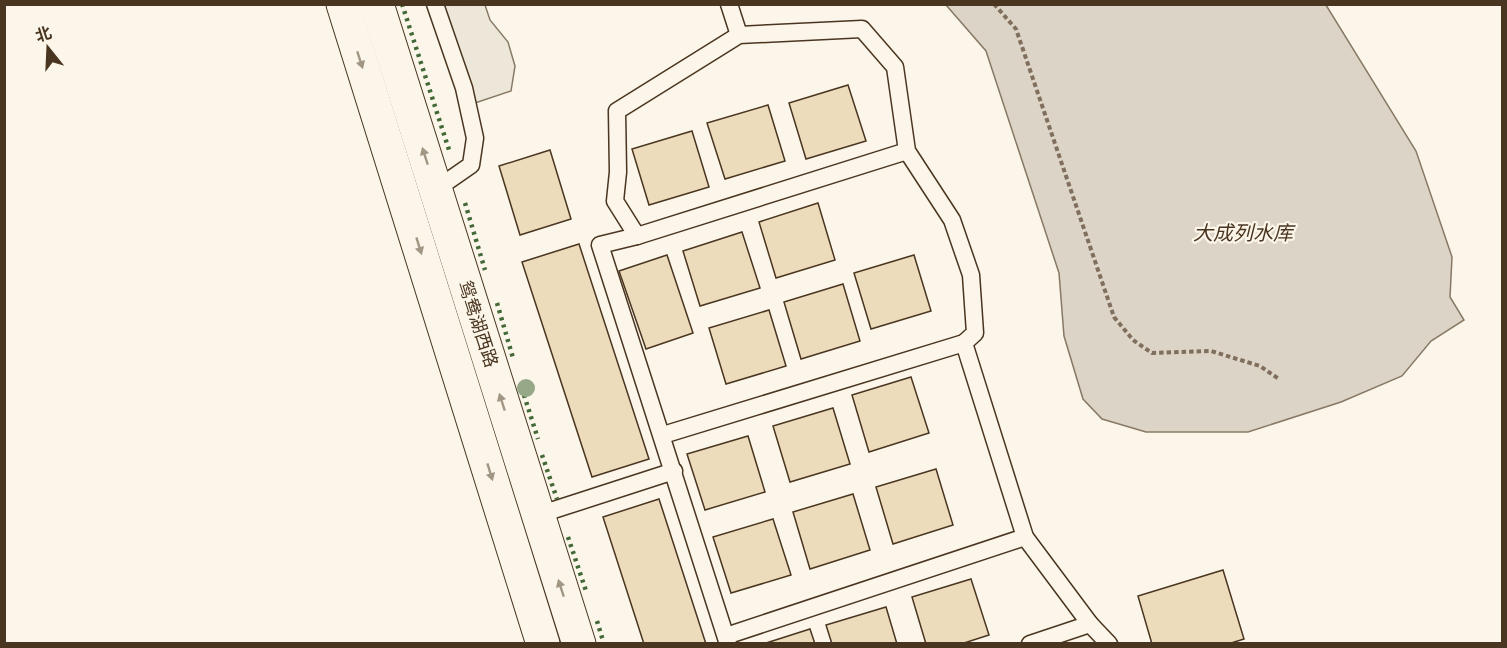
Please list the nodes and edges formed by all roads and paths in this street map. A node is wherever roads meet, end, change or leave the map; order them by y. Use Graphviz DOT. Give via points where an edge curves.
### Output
graph roads {
  1 [pos="343,4"];
  2 [pos="377,4"];
  3 [pos="435,4"];
  4 [pos="729,4"];
  5 [pos="994,4"];
  6 [pos="739,35"];
  7 [pos="907,151"];
  8 [pos="435,190"];
  9 [pos="637,236"];
  10 [pos="964,343"];
  11 [pos="1279,379"];
  12 [pos="663,435"];
  13 [pos="674,471"];
  14 [pos="538,515"];
  15 [pos="1025,537"];
  16 [pos="1090,624"];
  17 [pos="727,640"];
  18 [pos="543,644"];
  19 [pos="579,644"];
  20 [pos="1030,644"];
  21 [pos="1109,644"];
  1 -- 18 [label="main road, 鸳鸯湖西路, one-way"];
  8 -- 2 [label="main road, 鸳鸯湖西路, one-way"];
  3 -- 8 [label="lane" via="464,87 475,138 471,165"];
  4 -- 6 [label="lane"];
  5 -- 11 [label="path" via="1016,29 1114,317 1133,340 1152,353 1211,351 1260,366"];
  6 -- 7 [label="lane" via="862,29 895,67"];
  6 -- 9 [label="lane" via="617,111 615,201"];
  7 -- 9 [label="lane"];
  7 -- 10 [label="lane" via="952,220 971,275 975,333"];
  14 -- 8 [label="main road, 鸳鸯湖西路, one-way"];
  9 -- 12 [label="lane" via="600,245"];
  10 -- 12 [label="lane"];
  10 -- 15 [label="lane"];
  12 -- 13 [label="lane"];
  13 -- 14 [label="lane"];
  13 -- 17 [label="lane"];
  19 -- 14 [label="main road, 鸳鸯湖西路, one-way"];
  15 -- 16 [label="lane"];
  15 -- 17 [label="lane"];
  16 -- 20 [label="lane"];
  16 -- 21 [label="lane"];
}
